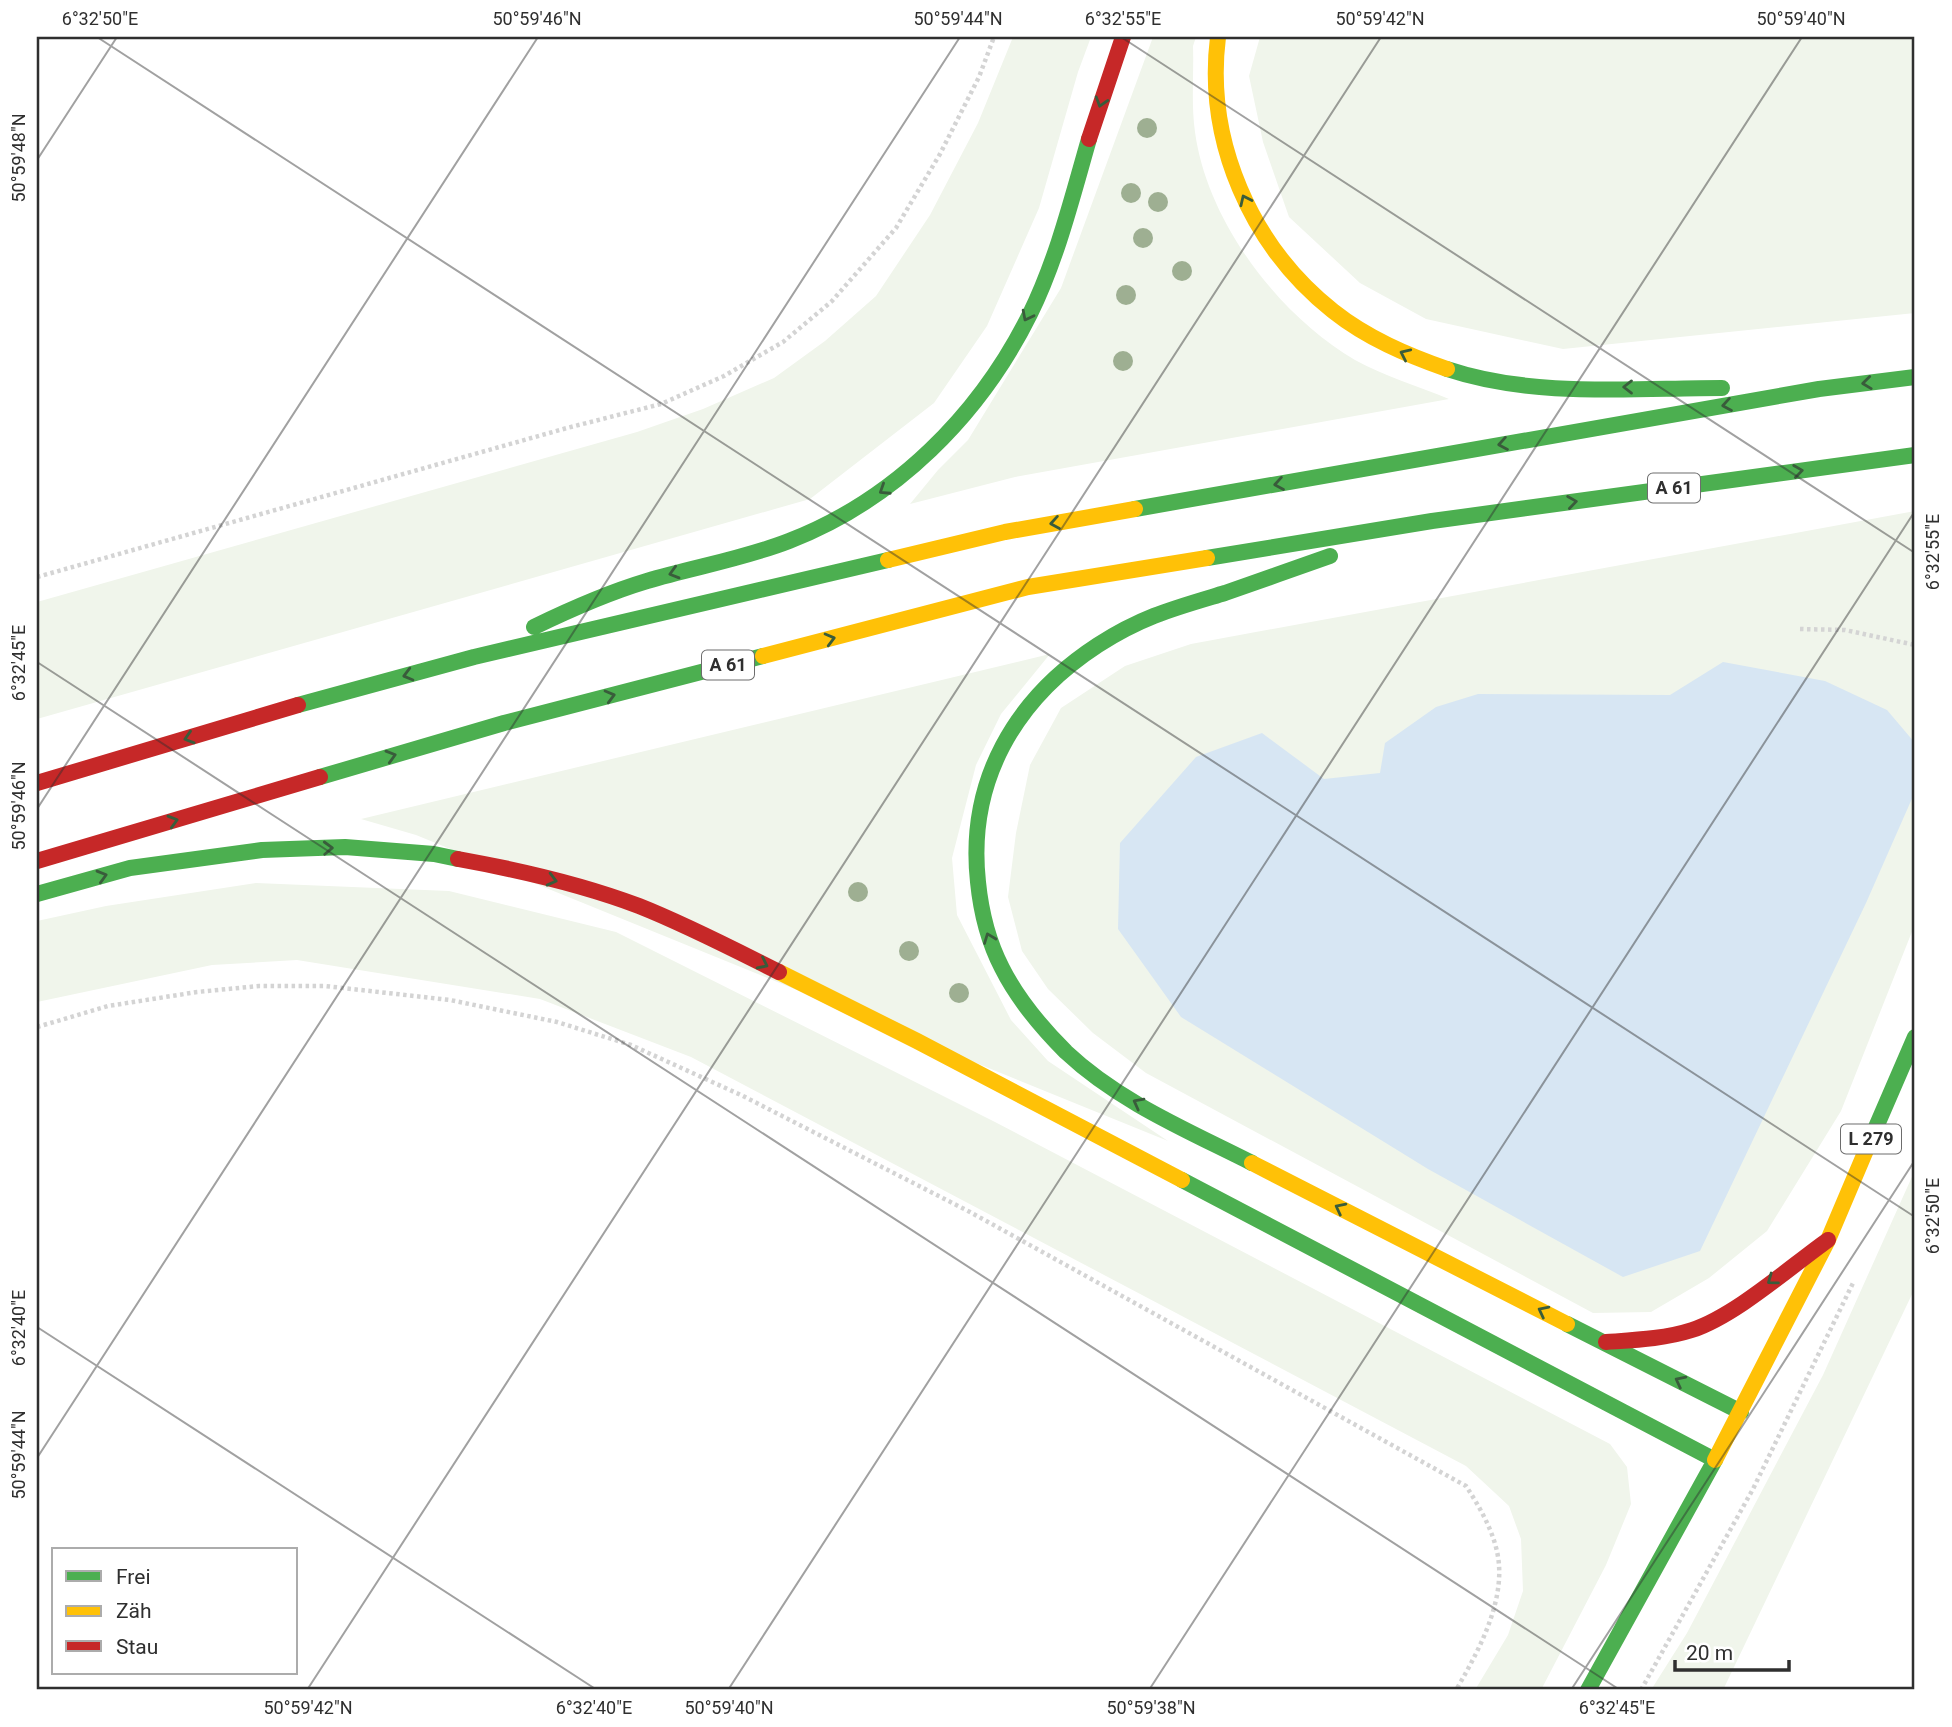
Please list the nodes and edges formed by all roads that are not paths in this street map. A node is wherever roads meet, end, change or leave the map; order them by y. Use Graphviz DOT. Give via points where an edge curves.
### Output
graph roads {
  1 [pos="1123,37"];
  2 [pos="1218,37"];
  3 [pos="1915,377"];
  4 [pos="1819,389"];
  5 [pos="1915,455"];
  6 [pos="1432,521"];
  7 [pos="474,657"];
  8 [pos="37,783"];
  9 [pos="37,861"];
  10 [pos="37,894"];
  11 [pos="1915,1037"];
  12 [pos="1828,1240"];
  13 [pos="1604,1342"];
  14 [pos="1741,1412"];
  15 [pos="1715,1461"];
  16 [pos="1588,1690"];
  1 -- 7 [label="main road, one-way" via="1048,271 1027,318 966,414 931,452 891,486 790,541 604,595"];
  4 -- 2 [label="main road, one-way" via="1550,387 1486,379 1421,362 1369,338 1325,306 1290,272 1257,227 1234,178 1223,137 1216,97"];
  3 -- 4 [label="main road, one-way"];
  4 -- 7 [label="main road, one-way" via="1006,532"];
  6 -- 5 [label="main road, A 61, one-way"];
  9 -- 6 [label="main road, A 61, one-way" via="504,723 1028,587"];
  13 -- 6 [label="main road, one-way" via="1121,1094 1046,1033 1018,999 982,919 976,828 986,782 1003,739 1032,698 1069,664 1127,626 1173,607"];
  7 -- 8 [label="main road, one-way"];
  10 -- 15 [label="main road, one-way" via="130,868 262,850 345,847 461,859 638,906 917,1041"];
  11 -- 12 [label="main road, L 279"];
  12 -- 13 [label="main road, one-way" via="1731,1310 1694,1329 1655,1339"];
  12 -- 14 [label="main road, L 279"];
  14 -- 13 [label="main road, one-way"];
  14 -- 15 [label="main road, L 279"];
  15 -- 16 [label="main road, L 279"];
}
